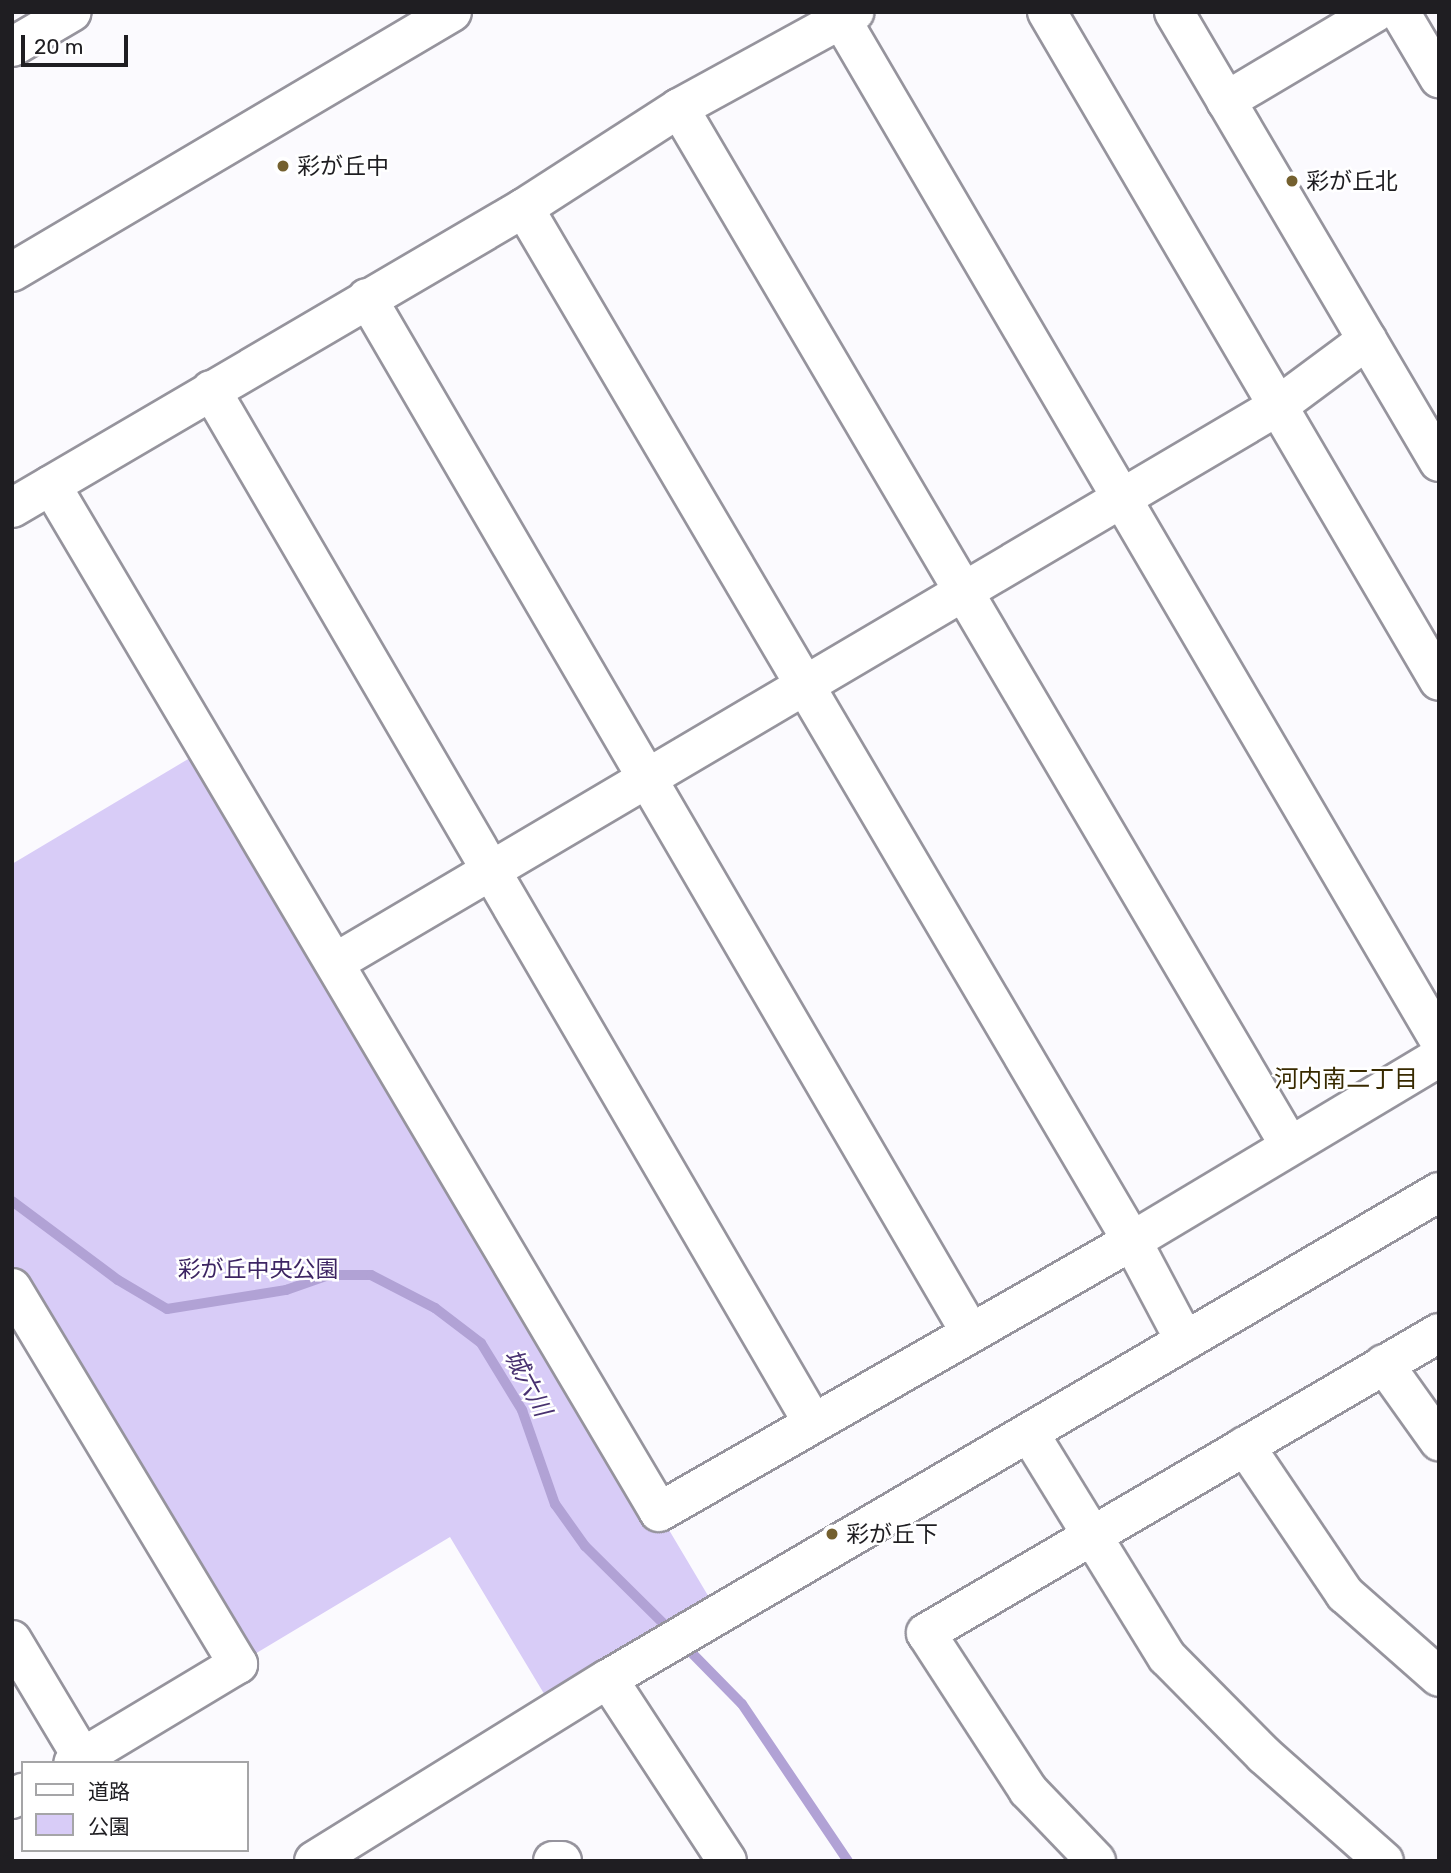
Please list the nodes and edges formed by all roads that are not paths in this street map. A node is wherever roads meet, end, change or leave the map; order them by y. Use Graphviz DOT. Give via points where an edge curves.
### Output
graph roads {
  1 [pos="72,12"];
  2 [pos="452,12"];
  3 [pos="1047,12"];
  4 [pos="1174,12"];
  5 [pos="1376,12"];
  6 [pos="1400,12"];
  7 [pos="847,16"];
  8 [pos="404,24"];
  9 [pos="19,32"];
  10 [pos="1439,78"];
  11 [pos="1226,101"];
  12 [pos="679,108"];
  13 [pos="524,208"];
  14 [pos="12,272"];
  15 [pos="367,298"];
  16 [pos="1367,340"];
  17 [pos="211,390"];
  18 [pos="1278,406"];
  19 [pos="1439,462"];
  20 [pos="51,485"];
  21 [pos="1120,497"];
  22 [pos="12,508"];
  23 [pos="962,590"];
  24 [pos="1439,681"];
  25 [pos="804,684"];
  26 [pos="645,780"];
  27 [pos="489,870"];
  28 [pos="336,962"];
  29 [pos="1439,1040"];
  30 [pos="1439,1057"];
  31 [pos="1290,1146"];
  32 [pos="1439,1192"];
  33 [pos="1132,1241"];
  34 [pos="12,1288"];
  35 [pos="970,1332"];
  36 [pos="1439,1333"];
  37 [pos="1185,1341"];
  38 [pos="1384,1364"];
  39 [pos="813,1423"];
  40 [pos="1028,1433"];
  41 [pos="1439,1441"];
  42 [pos="1245,1446"];
  43 [pos="1092,1536"];
  44 [pos="12,1640"];
  45 [pos="1439,1677"];
  46 [pos="608,1679"];
  47 [pos="78,1760"];
  48 [pos="313,1861"];
  49 [pos="553,1861"];
  50 [pos="562,1861"];
  51 [pos="727,1861"];
  52 [pos="1096,1861"];
  53 [pos="1384,1861"];
  1 -- 9 [label="street"];
  2 -- 8 [label="street"];
  3 -- 18 [label="street"];
  4 -- 11 [label="street"];
  5 -- 11 [label="street"];
  6 -- 10 [label="street"];
  7 -- 12 [label="street"];
  7 -- 21 [label="street"];
  8 -- 14 [label="street"];
  11 -- 16 [label="street"];
  12 -- 13 [label="street"];
  12 -- 23 [label="street"];
  13 -- 15 [label="street"];
  13 -- 25 [label="street"];
  15 -- 17 [label="street"];
  15 -- 26 [label="street"];
  16 -- 18 [label="street"];
  16 -- 19 [label="street"];
  17 -- 20 [label="street"];
  17 -- 27 [label="street"];
  18 -- 21 [label="street"];
  18 -- 24 [label="street"];
  20 -- 22 [label="street"];
  20 -- 28 [label="street"];
  21 -- 23 [label="street"];
  21 -- 29 [label="street"];
  23 -- 25 [label="street"];
  23 -- 31 [label="street"];
  25 -- 26 [label="street"];
  25 -- 33 [label="street"];
  26 -- 27 [label="street"];
  26 -- 35 [label="street"];
  27 -- 28 [label="street"];
  27 -- 39 [label="street"];
  28 -- 39 [label="street" via="659,1512"];
  30 -- 31 [label="street"];
  31 -- 33 [label="street"];
  32 -- 37 [label="street"];
  33 -- 35 [label="street"];
  33 -- 37 [label="street"];
  34 -- 47 [label="street" via="238,1664"];
  35 -- 39 [label="street"];
  36 -- 38 [label="street"];
  37 -- 40 [label="street"];
  38 -- 41 [label="street"];
  38 -- 42 [label="street"];
  40 -- 43 [label="street"];
  40 -- 46 [label="street"];
  42 -- 43 [label="street"];
  42 -- 45 [label="street" via="1345,1594"];
  43 -- 52 [label="street" via="926,1633 1028,1790"];
  43 -- 53 [label="street" via="1167,1657 1264,1755"];
  44 -- 47 [label="street"];
  46 -- 48 [label="street"];
  46 -- 51 [label="street"];
  49 -- 50 [label="street"];
}
